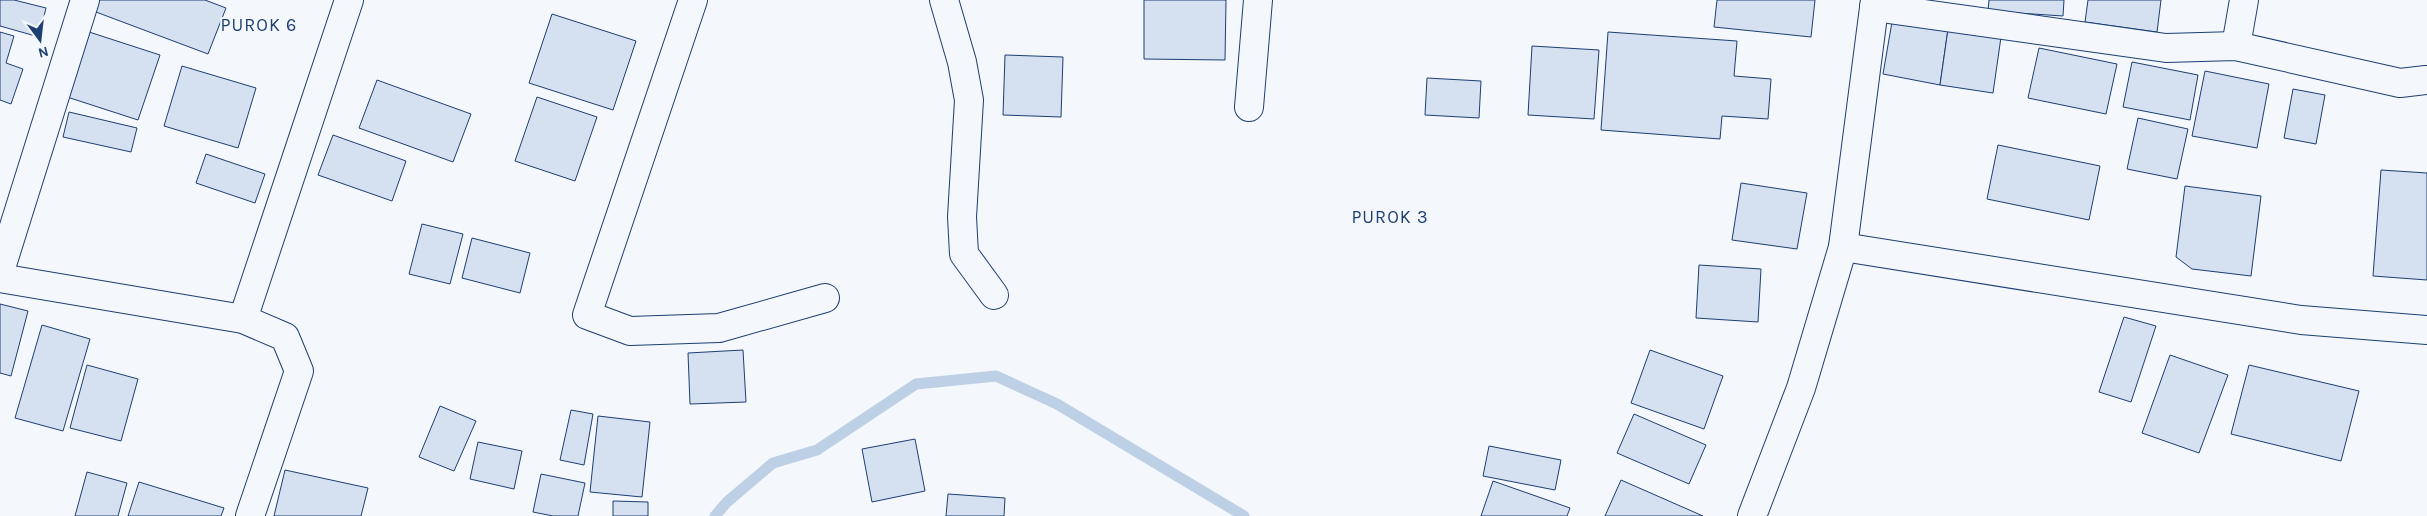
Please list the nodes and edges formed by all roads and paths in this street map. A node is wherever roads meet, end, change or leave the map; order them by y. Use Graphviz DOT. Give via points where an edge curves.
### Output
graph roads {
  1 [pos="85,0"];
  2 [pos="349,0"];
  3 [pos="692,0"];
  4 [pos="944,0"];
  5 [pos="1258,0"];
  6 [pos="2244,0"];
  7 [pos="1874,4"];
  8 [pos="2236,46"];
  9 [pos="2426,80"];
  10 [pos="1249,107"];
  11 [pos="1843,247"];
  12 [pos="0,271"];
  13 [pos="0,278"];
  14 [pos="994,295"];
  15 [pos="825,298"];
  16 [pos="243,319"];
  17 [pos="2427,330"];
  18 [pos="250,516"];
  19 [pos="1752,516"];
  1 -- 12 [label="street"];
  2 -- 16 [label="street"];
  3 -- 15 [label="street" via="587,314 630,331 719,328"];
  4 -- 14 [label="street" via="969,100 962,217 964,254"];
  5 -- 10 [label="street"];
  6 -- 8 [label="street"];
  7 -- 8 [label="street" via="2166,48"];
  7 -- 11 [label="street"];
  8 -- 9 [label="street" via="2400,83"];
  11 -- 17 [label="street" via="2301,320"];
  11 -- 19 [label="street" via="1801,388"];
  13 -- 16 [label="street"];
  16 -- 18 [label="street" via="285,337 299,372"];
}
